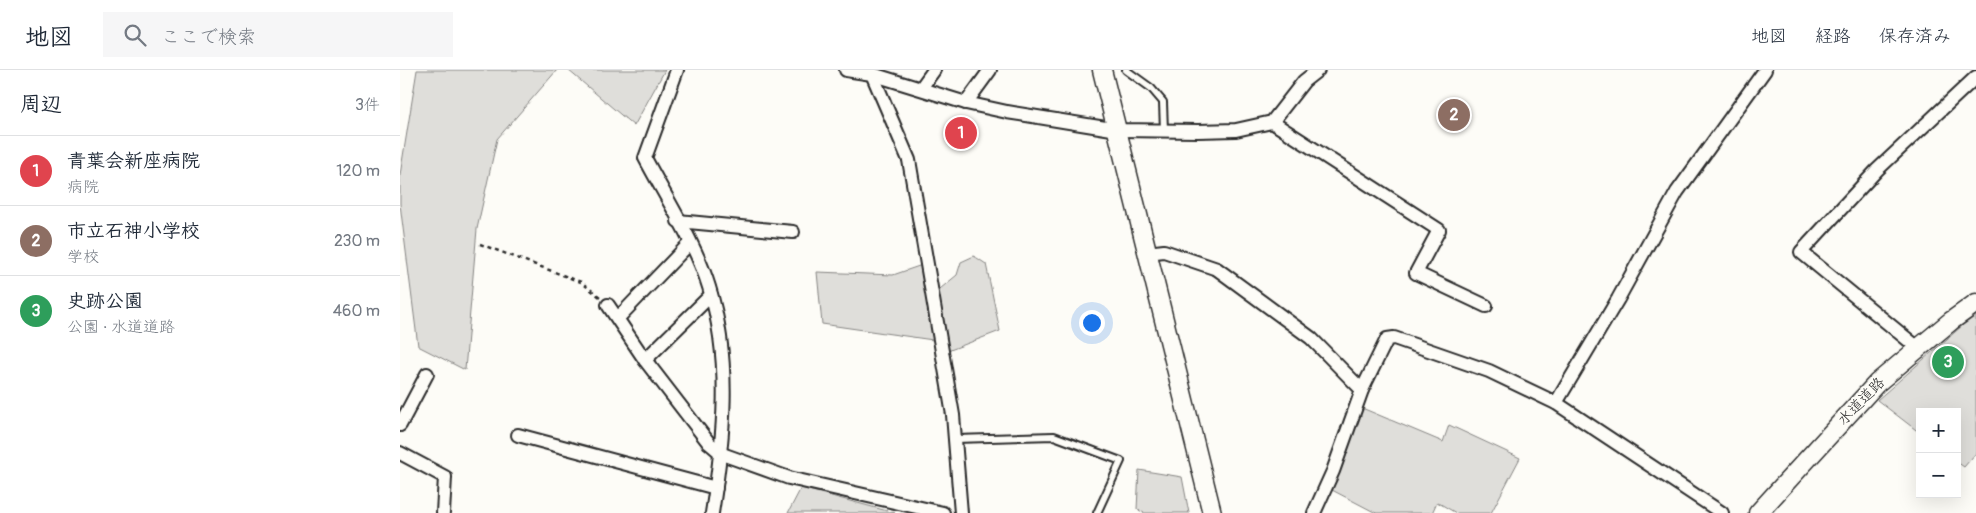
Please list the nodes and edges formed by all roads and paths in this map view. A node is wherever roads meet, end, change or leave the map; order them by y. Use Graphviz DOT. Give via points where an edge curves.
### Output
graph roads {
  1 [pos="677,70"];
  2 [pos="846,70"];
  3 [pos="934,70"];
  4 [pos="990,70"];
  5 [pos="1102,70"];
  6 [pos="1126,70"];
  7 [pos="1318,70"];
  8 [pos="1765,70"];
  9 [pos="872,74"];
  10 [pos="1976,77"];
  11 [pos="921,88"];
  12 [pos="966,103"];
  13 [pos="1272,122"];
  14 [pos="1118,130"];
  15 [pos="1164,131"];
  16 [pos="678,221"];
  17 [pos="793,232"];
  18 [pos="690,243"];
  19 [pos="480,244"];
  20 [pos="1148,253"];
  21 [pos="711,294"];
  22 [pos="1976,303"];
  23 [pos="608,305"];
  24 [pos="1486,306"];
  25 [pos="618,318"];
  26 [pos="1918,348"];
  27 [pos="644,360"];
  28 [pos="427,374"];
  29 [pos="1362,390"];
  30 [pos="1556,403"];
  31 [pos="400,425"];
  32 [pos="518,435"];
  33 [pos="955,439"];
  34 [pos="400,453"];
  35 [pos="722,454"];
  36 [pos="716,488"];
  37 [pos="443,513"];
  38 [pos="712,513"];
  39 [pos="943,513"];
  40 [pos="961,513"];
  41 [pos="1097,513"];
  42 [pos="1212,513"];
  43 [pos="1314,513"];
  44 [pos="1722,513"];
  45 [pos="1758,513"];
  1 -- 16 [label="street" via="645,158"];
  2 -- 9 [label="street"];
  3 -- 11 [label="street"];
  4 -- 12 [label="street"];
  5 -- 14 [label="street"];
  6 -- 15 [label="lane" via="1151,88 1163,102"];
  7 -- 13 [label="street" via="1304,81"];
  8 -- 30 [label="street" via="1678,192"];
  9 -- 11 [label="street"];
  9 -- 33 [label="street" via="909,160"];
  10 -- 26 [label="street" via="1877,170 1801,252"];
  11 -- 12 [label="street"];
  12 -- 14 [label="street"];
  13 -- 15 [label="street" via="1236,130"];
  13 -- 24 [label="street" via="1439,230 1416,273"];
  14 -- 15 [label="street"];
  14 -- 20 [label="street"];
  16 -- 17 [label="street"];
  16 -- 18 [label="street"];
  18 -- 21 [label="street"];
  18 -- 25 [label="street"];
  19 -- 23 [label="path" via="581,282"];
  20 -- 29 [label="street" via="1164,251 1216,269 1311,338"];
  20 -- 42 [label="street"];
  21 -- 27 [label="street"];
  21 -- 35 [label="street" via="725,391"];
  22 -- 26 [label="street, 水道道路"];
  23 -- 25 [label="street"];
  25 -- 27 [label="street"];
  26 -- 45 [label="street, 水道道路" via="1876,384"];
  27 -- 35 [label="street" via="709,443"];
  28 -- 31 [label="street"];
  29 -- 30 [label="street" via="1386,339 1394,338 1489,370"];
  29 -- 43 [label="street"];
  30 -- 44 [label="street"];
  32 -- 36 [label="street"];
  33 -- 40 [label="street"];
  33 -- 41 [label="lane" via="1054,436 1121,461"];
  34 -- 37 [label="street" via="445,477"];
  35 -- 36 [label="street"];
  35 -- 39 [label="street" via="789,478"];
  36 -- 38 [label="street"];
}
